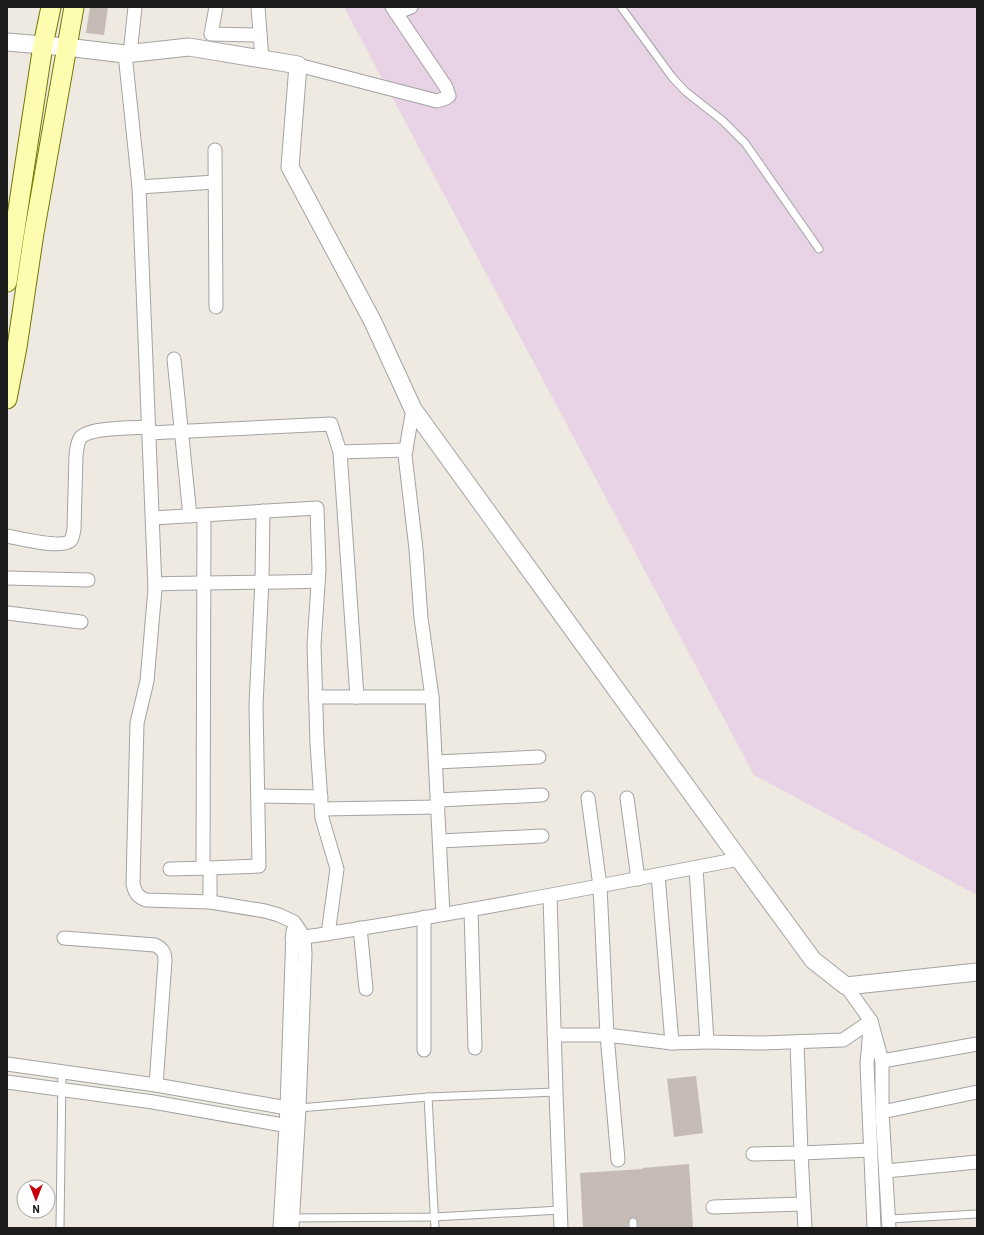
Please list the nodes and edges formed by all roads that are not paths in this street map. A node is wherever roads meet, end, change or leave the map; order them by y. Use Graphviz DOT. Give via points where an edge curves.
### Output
graph roads {
  1 [pos="51,7"];
  2 [pos="74,7"];
  3 [pos="135,7"];
  4 [pos="216,7"];
  5 [pos="258,7"];
  6 [pos="411,7"];
  7 [pos="621,7"];
  8 [pos="394,10"];
  9 [pos="260,35"];
  10 [pos="7,42"];
  11 [pos="43,45"];
  12 [pos="66,47"];
  13 [pos="128,54"];
  14 [pos="262,59"];
  15 [pos="298,65"];
  16 [pos="215,150"];
  17 [pos="215,182"];
  18 [pos="139,187"];
  19 [pos="11,233"];
  20 [pos="34,233"];
  21 [pos="819,249"];
  22 [pos="7,282"];
  23 [pos="216,306"];
  24 [pos="174,359"];
  25 [pos="7,399"];
  26 [pos="413,409"];
  27 [pos="149,430"];
  28 [pos="182,431"];
  29 [pos="406,450"];
  30 [pos="340,452"];
  31 [pos="263,511"];
  32 [pos="204,515"];
  33 [pos="190,516"];
  34 [pos="152,518"];
  35 [pos="7,536"];
  36 [pos="7,578"];
  37 [pos="88,580"];
  38 [pos="318,581"];
  39 [pos="204,582"];
  40 [pos="262,583"];
  41 [pos="155,584"];
  42 [pos="7,613"];
  43 [pos="81,622"];
  44 [pos="315,697"];
  45 [pos="357,697"];
  46 [pos="432,697"];
  47 [pos="539,757"];
  48 [pos="436,762"];
  49 [pos="542,794"];
  50 [pos="258,796"];
  51 [pos="588,798"];
  52 [pos="627,798"];
  53 [pos="321,803"];
  54 [pos="438,804"];
  55 [pos="542,836"];
  56 [pos="440,841"];
  57 [pos="739,860"];
  58 [pos="206,868"];
  59 [pos="696,868"];
  60 [pos="170,870"];
  61 [pos="658,875"];
  62 [pos="638,879"];
  63 [pos="600,886"];
  64 [pos="550,896"];
  65 [pos="210,902"];
  66 [pos="471,910"];
  67 [pos="443,914"];
  68 [pos="424,917"];
  69 [pos="360,928"];
  70 [pos="328,934"];
  71 [pos="64,938"];
  72 [pos="298,938"];
  73 [pos="977,972"];
  74 [pos="846,986"];
  75 [pos="366,989"];
  76 [pos="871,1021"];
  77 [pos="554,1035"];
  78 [pos="607,1035"];
  79 [pos="707,1042"];
  80 [pos="797,1042"];
  81 [pos="672,1043"];
  82 [pos="977,1044"];
  83 [pos="475,1048"];
  84 [pos="424,1050"];
  85 [pos="882,1061"];
  86 [pos="7,1064"];
  87 [pos="62,1072"];
  88 [pos="7,1082"];
  89 [pos="156,1085"];
  90 [pos="62,1090"];
  91 [pos="556,1092"];
  92 [pos="977,1092"];
  93 [pos="428,1097"];
  94 [pos="293,1108"];
  95 [pos="882,1112"];
  96 [pos="292,1126"];
  97 [pos="870,1150"];
  98 [pos="754,1154"];
  99 [pos="801,1154"];
  100 [pos="618,1160"];
  101 [pos="977,1162"];
  102 [pos="886,1171"];
  103 [pos="803,1204"];
  104 [pos="713,1207"];
  105 [pos="560,1210"];
  106 [pos="977,1214"];
  107 [pos="434,1217"];
  108 [pos="286,1223"];
  109 [pos="889,1224"];
  110 [pos="60,1228"];
  111 [pos="435,1228"];
  112 [pos="561,1228"];
  113 [pos="805,1228"];
  114 [pos="874,1228"];
  1 -- 11 [label="main road"];
  2 -- 12 [label="main road"];
  3 -- 13 [label="street"];
  4 -- 9 [label="street" via="211,34"];
  5 -- 9 [label="street"];
  6 -- 8 [label="street"];
  7 -- 21 [label="lane" via="672,77 745,143"];
  8 -- 15 [label="street" via="446,87 449,96 446,98 437,101"];
  9 -- 14 [label="street"];
  10 -- 11 [label="street"];
  11 -- 12 [label="street"];
  11 -- 19 [label="main road"];
  12 -- 13 [label="street"];
  12 -- 20 [label="main road"];
  13 -- 14 [label="street" via="189,47"];
  13 -- 18 [label="street"];
  14 -- 15 [label="street"];
  15 -- 26 [label="street" via="290,167 373,322"];
  16 -- 17 [label="street"];
  17 -- 18 [label="street"];
  17 -- 23 [label="street"];
  18 -- 27 [label="street"];
  19 -- 20 [label="street"];
  19 -- 22 [label="main road"];
  20 -- 25 [label="main road"];
  24 -- 28 [label="street"];
  26 -- 29 [label="street"];
  26 -- 57 [label="street"];
  27 -- 28 [label="street"];
  27 -- 34 [label="street"];
  27 -- 35 [label="street" via="94,430 81,438 77,445 74,529 70,541 53,544"];
  28 -- 30 [label="street" via="331,424"];
  28 -- 33 [label="street"];
  29 -- 30 [label="street"];
  29 -- 46 [label="street" via="421,618"];
  30 -- 45 [label="street"];
  31 -- 32 [label="street"];
  31 -- 38 [label="street" via="317,508"];
  31 -- 40 [label="street"];
  32 -- 33 [label="street"];
  32 -- 39 [label="street"];
  33 -- 34 [label="street"];
  34 -- 41 [label="street"];
  36 -- 37 [label="street"];
  38 -- 40 [label="street"];
  38 -- 44 [label="street" via="314,645"];
  39 -- 40 [label="street"];
  39 -- 41 [label="street"];
  39 -- 58 [label="street"];
  40 -- 50 [label="street" via="256,705"];
  41 -- 65 [label="street" via="147,681 137,723 134,891 138,897 146,900"];
  42 -- 43 [label="street"];
  44 -- 45 [label="street"];
  44 -- 53 [label="street"];
  45 -- 46 [label="street"];
  46 -- 48 [label="street"];
  47 -- 48 [label="street"];
  48 -- 54 [label="street"];
  49 -- 54 [label="street"];
  50 -- 53 [label="street"];
  50 -- 58 [label="street" via="259,866"];
  51 -- 63 [label="street"];
  52 -- 62 [label="street"];
  53 -- 54 [label="street"];
  53 -- 70 [label="street" via="322,818 337,869"];
  54 -- 56 [label="street"];
  55 -- 56 [label="street"];
  56 -- 67 [label="street"];
  57 -- 59 [label="street"];
  57 -- 74 [label="street" via="813,960"];
  58 -- 60 [label="street"];
  58 -- 65 [label="street"];
  59 -- 61 [label="street"];
  59 -- 79 [label="street"];
  61 -- 62 [label="street"];
  61 -- 81 [label="street"];
  62 -- 63 [label="street"];
  63 -- 64 [label="street"];
  63 -- 78 [label="street"];
  64 -- 66 [label="street"];
  64 -- 77 [label="street"];
  65 -- 72 [label="street" via="279,915 294,922"];
  66 -- 67 [label="street"];
  66 -- 83 [label="street"];
  67 -- 68 [label="street"];
  68 -- 69 [label="street"];
  68 -- 84 [label="street"];
  69 -- 70 [label="street"];
  69 -- 75 [label="street"];
  70 -- 72 [label="street"];
  71 -- 89 [label="street" via="155,945 162,949 165,962"];
  72 -- 94 [label="street"];
  73 -- 74 [label="street"];
  74 -- 76 [label="street"];
  76 -- 80 [label="street" via="843,1040"];
  76 -- 85 [label="street"];
  76 -- 97 [label="street" via="866,1064"];
  77 -- 78 [label="street"];
  77 -- 91 [label="street"];
  78 -- 81 [label="street"];
  78 -- 100 [label="street"];
  79 -- 80 [label="street"];
  79 -- 81 [label="street"];
  80 -- 99 [label="street"];
  82 -- 85 [label="street"];
  85 -- 95 [label="street"];
  86 -- 87 [label="street"];
  87 -- 89 [label="street"];
  87 -- 90 [label="lane"];
  88 -- 90 [label="street"];
  89 -- 94 [label="street"];
  90 -- 96 [label="street" via="153,1102"];
  90 -- 110 [label="lane"];
  91 -- 93 [label="lane"];
  91 -- 105 [label="street"];
  92 -- 95 [label="street"];
  93 -- 94 [label="lane"];
  93 -- 107 [label="lane"];
  94 -- 96 [label="street"];
  95 -- 102 [label="street"];
  96 -- 108 [label="street"];
  97 -- 99 [label="street"];
  97 -- 114 [label="street"];
  98 -- 99 [label="street"];
  99 -- 103 [label="street"];
  101 -- 102 [label="street"];
  102 -- 109 [label="street"];
  103 -- 104 [label="street"];
  103 -- 113 [label="street"];
  105 -- 107 [label="lane"];
  105 -- 112 [label="street"];
  106 -- 109 [label="lane"];
  107 -- 108 [label="lane"];
  107 -- 111 [label="lane"];
}
